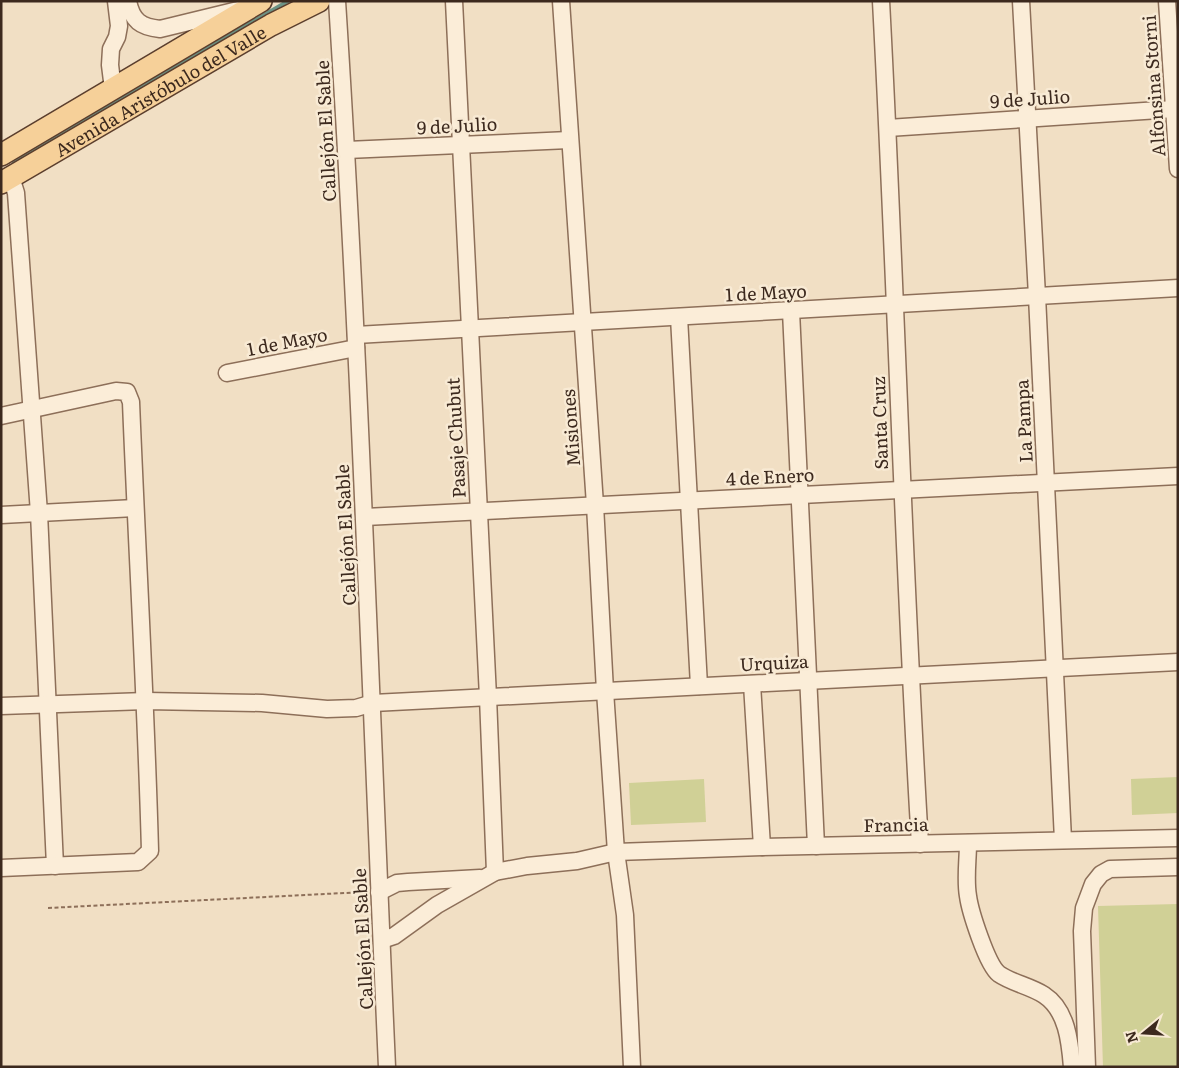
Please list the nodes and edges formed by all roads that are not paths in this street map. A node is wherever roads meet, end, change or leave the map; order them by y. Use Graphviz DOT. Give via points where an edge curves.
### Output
graph roads {
  1 [pos="116,1"];
  2 [pos="128,1"];
  3 [pos="319,1"];
  4 [pos="337,1"];
  5 [pos="454,1"];
  6 [pos="560,1"];
  7 [pos="881,1"];
  8 [pos="1021,1"];
  9 [pos="1168,1"];
  10 [pos="255,4"];
  11 [pos="113,89"];
  12 [pos="1174,109"];
  13 [pos="1027,119"];
  14 [pos="888,128"];
  15 [pos="569,140"];
  16 [pos="460,145"];
  17 [pos="347,150"];
  18 [pos="1,155"];
  19 [pos="1178,169"];
  20 [pos="6,180"];
  21 [pos="1178,288"];
  22 [pos="1037,296"];
  23 [pos="895,304"];
  24 [pos="791,310"];
  25 [pos="679,317"];
  26 [pos="582,323"];
  27 [pos="469,328"];
  28 [pos="356,341"];
  29 [pos="227,373"];
  30 [pos="31,409"];
  31 [pos="1,416"];
  32 [pos="1178,476"];
  33 [pos="1046,483"];
  34 [pos="902,490"];
  35 [pos="798,495"];
  36 [pos="688,500"];
  37 [pos="595,505"];
  38 [pos="135,508"];
  39 [pos="478,511"];
  40 [pos="39,513"];
  41 [pos="1,515"];
  42 [pos="365,517"];
  43 [pos="1178,662"];
  44 [pos="1055,668"];
  45 [pos="910,676"];
  46 [pos="808,681"];
  47 [pos="752,684"];
  48 [pos="698,686"];
  49 [pos="605,691"];
  50 [pos="488,697"];
  51 [pos="146,702"];
  52 [pos="373,702"];
  53 [pos="49,704"];
  54 [pos="1,706"];
  55 [pos="1178,838"];
  56 [pos="1063,840"];
  57 [pos="968,843"];
  58 [pos="920,844"];
  59 [pos="816,846"];
  60 [pos="762,847"];
  61 [pos="616,852"];
  62 [pos="55,866"];
  63 [pos="1178,867"];
  64 [pos="1,868"];
  65 [pos="490,875"];
  66 [pos="379,892"];
  67 [pos="382,940"];
  68 [pos="387,1067"];
  69 [pos="632,1067"];
  70 [pos="1072,1067"];
  71 [pos="1087,1067"];
  1 -- 11 [label="street" via="119,26 111,49"];
  2 -- 10 [label="street" via="136,21 160,29"];
  3 -- 20 [label="main road, Avenida Aristóbulo del Valle" via="271,25"];
  4 -- 17 [label="street, Callejón El Sable"];
  5 -- 16 [label="street, Pasaje Chubut"];
  6 -- 15 [label="street, Misiones"];
  7 -- 14 [label="street, Santa Cruz"];
  8 -- 13 [label="street, La Pampa"];
  9 -- 12 [label="street, Alfonsina Storni"];
  10 -- 11 [label="main road, Avenida Aristóbulo del Valle"];
  11 -- 18 [label="main road, Avenida Aristóbulo del Valle"];
  12 -- 13 [label="street, 9 de Julio"];
  12 -- 19 [label="street, Alfonsina Storni"];
  13 -- 14 [label="street, 9 de Julio"];
  13 -- 22 [label="street, La Pampa"];
  14 -- 23 [label="street, Santa Cruz"];
  15 -- 16 [label="street, 9 de Julio"];
  15 -- 26 [label="street, Misiones"];
  16 -- 17 [label="street, 9 de Julio"];
  16 -- 27 [label="street, Pasaje Chubut"];
  17 -- 28 [label="street, Callejón El Sable"];
  20 -- 30 [label="street" via="16,193"];
  21 -- 22 [label="street, 1 de Mayo"];
  22 -- 23 [label="street, 1 de Mayo"];
  22 -- 33 [label="street, La Pampa"];
  23 -- 24 [label="street, 1 de Mayo"];
  23 -- 34 [label="street, Santa Cruz"];
  24 -- 25 [label="street, 1 de Mayo"];
  24 -- 35 [label="street"];
  25 -- 26 [label="street, 1 de Mayo"];
  25 -- 36 [label="street"];
  26 -- 27 [label="street, 1 de Mayo"];
  26 -- 37 [label="street, Misiones"];
  27 -- 28 [label="street, 1 de Mayo"];
  27 -- 39 [label="street, Pasaje Chubut"];
  28 -- 29 [label="street, 1 de Mayo"];
  28 -- 42 [label="street, Callejón El Sable"];
  30 -- 31 [label="street"];
  30 -- 38 [label="street" via="116,391 127,392 131,402"];
  30 -- 40 [label="street"];
  32 -- 33 [label="street, 4 de Enero"];
  33 -- 34 [label="street, 4 de Enero"];
  33 -- 44 [label="street, La Pampa"];
  34 -- 35 [label="street, 4 de Enero"];
  34 -- 45 [label="street, Santa Cruz"];
  35 -- 36 [label="street, 4 de Enero"];
  35 -- 46 [label="street"];
  36 -- 37 [label="street, 4 de Enero"];
  36 -- 48 [label="street"];
  37 -- 39 [label="street, 4 de Enero"];
  37 -- 49 [label="street, Misiones"];
  38 -- 40 [label="street"];
  38 -- 51 [label="street"];
  39 -- 42 [label="street, 4 de Enero"];
  39 -- 50 [label="street, Pasaje Chubut"];
  40 -- 41 [label="street"];
  40 -- 53 [label="street"];
  42 -- 52 [label="street, Callejón El Sable"];
  43 -- 44 [label="street, Urquiza"];
  44 -- 45 [label="street, Urquiza"];
  44 -- 56 [label="street, La Pampa"];
  45 -- 46 [label="street, Urquiza"];
  45 -- 58 [label="street, Santa Cruz"];
  46 -- 47 [label="street, Urquiza"];
  46 -- 59 [label="street"];
  47 -- 48 [label="street, Urquiza"];
  47 -- 60 [label="street"];
  48 -- 49 [label="street, Urquiza"];
  49 -- 50 [label="street, Urquiza"];
  49 -- 61 [label="street, Misiones"];
  50 -- 52 [label="street, Urquiza"];
  50 -- 65 [label="street, Pasaje Chubut"];
  51 -- 52 [label="street, Urquiza" via="262,703 327,709 356,708"];
  51 -- 53 [label="street, Urquiza"];
  51 -- 62 [label="street" via="150,850 138,862"];
  52 -- 66 [label="street, Callejón El Sable"];
  53 -- 54 [label="street, Urquiza"];
  53 -- 62 [label="street"];
  55 -- 56 [label="street, Francia"];
  56 -- 57 [label="street, Francia"];
  57 -- 58 [label="street, Francia"];
  57 -- 70 [label="street" via="968,896 988,958 998,974 1044,995 1054,1005 1063,1018 1071,1047"];
  58 -- 59 [label="street, Francia"];
  59 -- 60 [label="street, Francia"];
  60 -- 61 [label="street, Francia"];
  61 -- 65 [label="street, Francia"];
  61 -- 69 [label="street, Misiones" via="625,915"];
  62 -- 64 [label="street"];
  63 -- 71 [label="street" via="1110,869 1093,884 1084,908 1082,931"];
  65 -- 66 [label="street" via="397,883"];
  65 -- 67 [label="street" via="432,908 394,936"];
  66 -- 67 [label="street, Callejón El Sable"];
  67 -- 68 [label="street, Callejón El Sable"];
}
